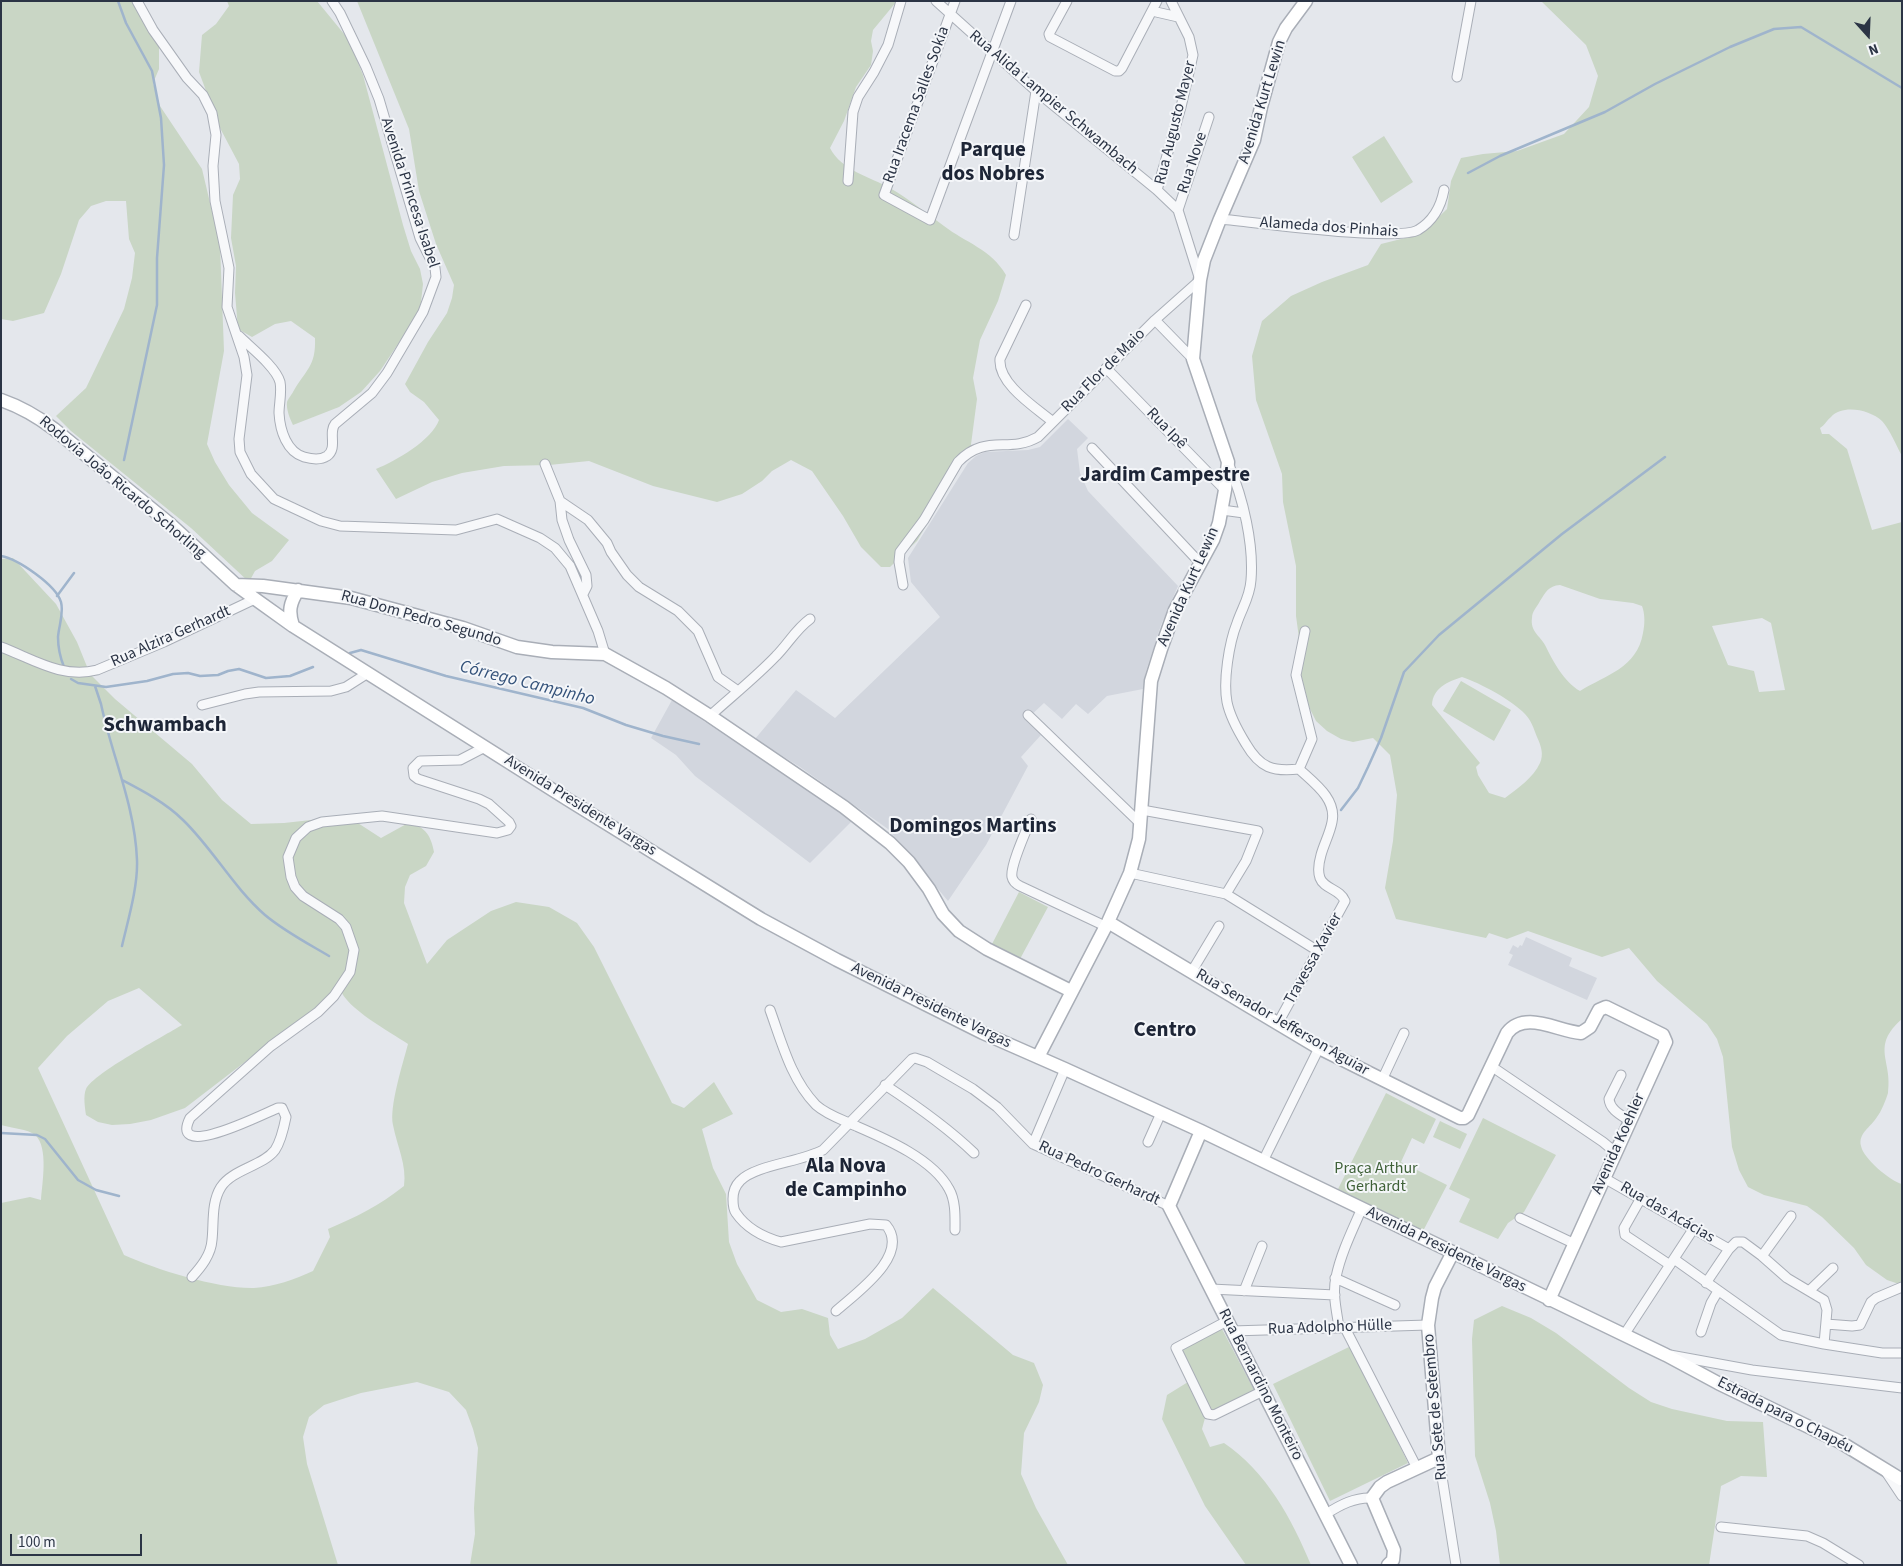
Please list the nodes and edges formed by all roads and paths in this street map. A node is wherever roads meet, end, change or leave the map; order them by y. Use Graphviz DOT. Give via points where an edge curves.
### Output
graph roads {
  1 [pos="137,1"];
  2 [pos="332,1"];
  3 [pos="901,1"];
  4 [pos="936,1"];
  5 [pos="954,1"];
  6 [pos="1011,1"];
  7 [pos="1067,1"];
  8 [pos="1156,1"];
  9 [pos="1171,1"];
  10 [pos="1306,1"];
  11 [pos="1471,1"];
  12 [pos="1152,11"];
  13 [pos="950,14"];
  14 [pos="1178,17"];
  15 [pos="992,51"];
  16 [pos="1458,78"];
  17 [pos="1036,91"];
  18 [pos="1209,117"];
  19 [pos="848,181"];
  20 [pos="1157,190"];
  21 [pos="1444,190"];
  22 [pos="1178,210"];
  23 [pos="1220,219"];
  24 [pos="1014,235"];
  25 [pos="1200,280"];
  26 [pos="1026,305"];
  27 [pos="1155,320"];
  28 [pos="237,334"];
  29 [pos="1194,359"];
  30 [pos="1106,368"];
  31 [pos="1,400"];
  32 [pos="1053,422"];
  33 [pos="1092,448"];
  34 [pos="1228,462"];
  35 [pos="545,464"];
  36 [pos="1225,490"];
  37 [pos="560,501"];
  38 [pos="1222,510"];
  39 [pos="1244,513"];
  40 [pos="1201,564"];
  41 [pos="236,585"];
  42 [pos="903,585"];
  43 [pos="298,590"];
  44 [pos="583,594"];
  45 [pos="255,599"];
  46 [pos="810,619"];
  47 [pos="294,626"];
  48 [pos="1305,631"];
  49 [pos="1,647"];
  50 [pos="605,654"];
  51 [pos="368,673"];
  52 [pos="738,691"];
  53 [pos="202,705"];
  54 [pos="1028,715"];
  55 [pos="710,716"];
  56 [pos="485,747"];
  57 [pos="1299,769"];
  58 [pos="1142,810"];
  59 [pos="1030,819"];
  60 [pos="1141,824"];
  61 [pos="1130,873"];
  62 [pos="1226,894"];
  63 [pos="1106,924"];
  64 [pos="1218,926"];
  65 [pos="1318,951"];
  66 [pos="1192,971"];
  67 [pos="1071,991"];
  68 [pos="770,1010"];
  69 [pos="1278,1023"];
  70 [pos="1404,1033"];
  71 [pos="1319,1048"];
  72 [pos="1038,1057"];
  73 [pos="1491,1066"];
  74 [pos="1065,1069"];
  75 [pos="1621,1075"];
  76 [pos="1382,1080"];
  77 [pos="885,1085"];
  78 [pos="1161,1113"];
  79 [pos="1630,1121"];
  80 [pos="850,1124"];
  81 [pos="1201,1131"];
  82 [pos="1148,1142"];
  83 [pos="1033,1144"];
  84 [pos="1615,1152"];
  85 [pos="974,1153"];
  86 [pos="1263,1161"];
  87 [pos="1604,1178"];
  88 [pos="1641,1198"];
  89 [pos="1169,1206"];
  90 [pos="1362,1208"];
  91 [pos="1791,1216"];
  92 [pos="1520,1218"];
  93 [pos="1694,1228"];
  94 [pos="955,1230"];
  95 [pos="1575,1244"];
  96 [pos="1262,1246"];
  97 [pos="1729,1249"];
  98 [pos="1453,1252"];
  99 [pos="1762,1256"];
  100 [pos="1672,1262"];
  101 [pos="1833,1268"];
  102 [pos="192,1277"];
  103 [pos="1335,1278"];
  104 [pos="1706,1283"];
  105 [pos="1902,1286"];
  106 [pos="1211,1289"];
  107 [pos="1244,1291"];
  108 [pos="1718,1291"];
  109 [pos="1809,1291"];
  110 [pos="1334,1295"];
  111 [pos="1549,1300"];
  112 [pos="1395,1305"];
  113 [pos="836,1311"];
  114 [pos="1826,1324"];
  115 [pos="1428,1325"];
  116 [pos="1230,1326"];
  117 [pos="1342,1328"];
  118 [pos="1701,1332"];
  119 [pos="1624,1335"];
  120 [pos="1824,1344"];
  121 [pos="1902,1353"];
  122 [pos="1666,1355"];
  123 [pos="1902,1388"];
  124 [pos="1263,1391"];
  125 [pos="1439,1458"];
  126 [pos="1417,1468"];
  127 [pos="1884,1470"];
  128 [pos="1902,1480"];
  129 [pos="1902,1496"];
  130 [pos="1372,1498"];
  131 [pos="1326,1514"];
  132 [pos="1721,1526"];
  133 [pos="1351,1565"];
  134 [pos="1388,1565"];
  135 [pos="1456,1565"];
  136 [pos="1859,1565"];
  1 -- 28 [label="street, Avenida Princesa Isabel" via="152,30 186,78 203,95 212,113 216,135 213,166 215,201 229,268 227,306"];
  2 -- 28 [label="street, Avenida Princesa Isabel" via="379,99 420,238 435,268 433,290 387,373 372,393 333,427 332,449 328,456 319,459 298,455 288,447 279,414 280,383 271,368"];
  3 -- 19 [label="street" via="884,52 853,112"];
  4 -- 13 [label="street, Rua Alida Lampier Schwambach"];
  5 -- 13 [label="street, Rua Iracema Salles Sokia"];
  6 -- 15 [label="street"];
  7 -- 12 [label="street" via="1049,34 1050,38 1115,71 1122,68"];
  8 -- 12 [label="street"];
  9 -- 14 [label="street, Rua Augusto Mayer"];
  10 -- 23 [label="main road, Avenida Kurt Lewin" via="1279,42 1254,140"];
  11 -- 16 [label="street"];
  12 -- 14 [label="street"];
  13 -- 15 [label="street, Rua Alida Lampier Schwambach"];
  13 -- 15 [label="street, Rua Iracema Salles Sokia" via="884,195 930,220"];
  14 -- 20 [label="street, Rua Augusto Mayer" via="1189,37 1193,55"];
  15 -- 17 [label="street, Rua Alida Lampier Schwambach"];
  17 -- 20 [label="street, Rua Alida Lampier Schwambach"];
  17 -- 24 [label="street"];
  18 -- 22 [label="street, Rua Nove"];
  20 -- 22 [label="street, Rua Augusto Mayer"];
  21 -- 23 [label="street, Alameda dos Pinhais" via="1432,218 1418,230 1402,234"];
  22 -- 25 [label="street, Rua Augusto Mayer"];
  23 -- 25 [label="main road, Avenida Kurt Lewin"];
  25 -- 27 [label="street, Rua Flor de Maio"];
  25 -- 29 [label="main road, Avenida Kurt Lewin"];
  26 -- 32 [label="street, Rua Flor de Maio" via="1000,359 1000,366 1007,382"];
  27 -- 29 [label="street"];
  27 -- 30 [label="street, Rua Flor de Maio"];
  28 -- 44 [label="street, Avenida Princesa Isabel" via="247,375 240,452 251,474 274,499 321,521 340,526 456,530 501,519 555,548 570,566"];
  29 -- 34 [label="main road, Avenida Kurt Lewin"];
  30 -- 32 [label="street, Rua Flor de Maio"];
  30 -- 36 [label="street, Rua Ipê"];
  31 -- 41 [label="main road, Rodovia João Ricardo Schorling" via="40,418 54,429 170,524"];
  32 -- 42 [label="street, Rua Flor de Maio" via="1027,443 992,444 966,454 958,462 924,520 900,552"];
  33 -- 40 [label="street"];
  34 -- 36 [label="main road, Avenida Kurt Lewin"];
  34 -- 39 [label="street"];
  35 -- 37 [label="street"];
  36 -- 38 [label="main road, Avenida Kurt Lewin"];
  37 -- 44 [label="street" via="569,540 586,575"];
  37 -- 52 [label="street" via="588,520 639,587 678,611 698,631 718,677"];
  38 -- 39 [label="street"];
  38 -- 40 [label="main road, Avenida Kurt Lewin"];
  39 -- 57 [label="street" via="1252,564 1250,595 1232,640 1227,702 1234,724 1251,752 1272,769"];
  40 -- 58 [label="main road, Avenida Kurt Lewin" via="1175,610 1152,681"];
  41 -- 43 [label="main road, Rua Dom Pedro Segundo"];
  41 -- 45 [label="main road, Avenida Presidente Vargas"];
  43 -- 47 [label="main road" via="289,612"];
  43 -- 50 [label="main road, Rua Dom Pedro Segundo" via="399,610 517,647"];
  44 -- 50 [label="street, Avenida Princesa Isabel"];
  45 -- 47 [label="main road, Avenida Presidente Vargas"];
  45 -- 49 [label="street, Rua Alzira Gerhardt" via="164,642 87,673 59,671"];
  46 -- 52 [label="street"];
  47 -- 51 [label="main road, Avenida Presidente Vargas"];
  48 -- 57 [label="street" via="1296,675 1312,740"];
  50 -- 55 [label="main road"];
  51 -- 53 [label="street" via="346,687 331,691 245,694"];
  51 -- 56 [label="main road, Avenida Presidente Vargas"];
  52 -- 55 [label="street"];
  54 -- 60 [label="street"];
  55 -- 67 [label="main road" via="844,807 890,843 959,931"];
  56 -- 72 [label="main road, Avenida Presidente Vargas" via="761,919 904,994"];
  56 -- 102 [label="street" via="460,760 420,761 413,772 418,779 489,804 509,822 508,830 497,833 375,816 322,822 296,838 288,857 290,877 303,896 340,919 346,927 354,950 350,972 318,1012 271,1046 190,1118 187,1130 196,1137 225,1131 278,1108 282,1108 286,1117 279,1143 272,1153 221,1187 212,1222 210,1249"];
  57 -- 65 [label="street, Travessa Xavier" via="1331,804 1333,821 1319,872 1322,881 1344,901"];
  58 -- 60 [label="main road, Avenida Kurt Lewin"];
  58 -- 62 [label="street" via="1258,831"];
  59 -- 63 [label="street" via="1014,866 1014,881"];
  60 -- 61 [label="main road, Avenida Kurt Lewin"];
  61 -- 62 [label="street"];
  61 -- 63 [label="main road, Avenida Kurt Lewin"];
  62 -- 65 [label="street"];
  63 -- 66 [label="main road, Rua Senador Jefferson Aguiar"];
  63 -- 67 [label="main road, Avenida Kurt Lewin"];
  64 -- 66 [label="street"];
  65 -- 69 [label="street, Travessa Xavier"];
  66 -- 69 [label="main road, Rua Senador Jefferson Aguiar"];
  67 -- 72 [label="main road, Avenida Kurt Lewin"];
  68 -- 80 [label="street" via="791,1068 807,1093 828,1114"];
  69 -- 71 [label="main road, Rua Senador Jefferson Aguiar"];
  70 -- 76 [label="street"];
  71 -- 76 [label="main road, Rua Senador Jefferson Aguiar"];
  71 -- 86 [label="street"];
  72 -- 74 [label="main road, Avenida Presidente Vargas"];
  73 -- 76 [label="main road, Rua Senador Jefferson Aguiar" via="1464,1118"];
  73 -- 79 [label="main road, Avenida Koehler" via="1513,1025 1528,1022 1581,1032 1590,1027 1599,1010 1610,1008 1661,1032 1666,1042"];
  73 -- 84 [label="street"];
  74 -- 78 [label="main road, Avenida Presidente Vargas"];
  74 -- 83 [label="street"];
  75 -- 79 [label="street" via="1609,1103"];
  77 -- 80 [label="street"];
  77 -- 83 [label="street, Rua Pedro Gerhardt" via="909,1061 915,1058 927,1062 997,1107"];
  77 -- 85 [label="street" via="945,1126"];
  78 -- 81 [label="main road, Avenida Presidente Vargas"];
  78 -- 82 [label="street"];
  79 -- 84 [label="main road, Avenida Koehler"];
  80 -- 94 [label="street" via="906,1150 940,1178 952,1197"];
  80 -- 113 [label="street" via="815,1155 773,1165 740,1180 733,1198 734,1210 742,1222 756,1232 781,1242 870,1224 886,1225 891,1230 893,1242 884,1266"];
  81 -- 86 [label="main road, Avenida Presidente Vargas"];
  81 -- 89 [label="main road"];
  83 -- 89 [label="street, Rua Pedro Gerhardt"];
  84 -- 87 [label="main road, Avenida Koehler"];
  86 -- 90 [label="main road, Avenida Presidente Vargas"];
  87 -- 88 [label="street, Rua das Acácias"];
  87 -- 95 [label="main road, Avenida Koehler"];
  88 -- 93 [label="street, Rua das Acácias"];
  88 -- 100 [label="street" via="1624,1228 1625,1236"];
  89 -- 106 [label="main road, Rua Bernardino Monteiro"];
  90 -- 98 [label="main road, Avenida Presidente Vargas"];
  90 -- 103 [label="street"];
  91 -- 99 [label="street"];
  92 -- 95 [label="street"];
  93 -- 97 [label="street, Rua das Acácias"];
  93 -- 100 [label="street"];
  95 -- 111 [label="main road, Avenida Koehler"];
  96 -- 107 [label="street"];
  97 -- 99 [label="street" via="1736,1242 1743,1242"];
  97 -- 104 [label="street"];
  98 -- 111 [label="main road, Avenida Presidente Vargas"];
  98 -- 115 [label="main road, Rua Sete de Setembro" via="1435,1287"];
  99 -- 109 [label="street" via="1786,1278"];
  100 -- 104 [label="street"];
  100 -- 119 [label="street"];
  101 -- 109 [label="street"];
  103 -- 110 [label="street"];
  103 -- 112 [label="street"];
  104 -- 108 [label="street"];
  105 -- 114 [label="street" via="1871,1302 1860,1325"];
  106 -- 107 [label="street"];
  106 -- 116 [label="main road, Rua Bernardino Monteiro"];
  107 -- 110 [label="street"];
  108 -- 118 [label="street"];
  108 -- 120 [label="street" via="1781,1335"];
  109 -- 114 [label="street" via="1826,1302"];
  110 -- 117 [label="street"];
  111 -- 119 [label="main road, Avenida Presidente Vargas"];
  114 -- 120 [label="street"];
  115 -- 117 [label="street, Rua Adolpho Hülle"];
  115 -- 125 [label="main road, Rua Sete de Setembro"];
  116 -- 117 [label="street, Rua Adolpho Hülle"];
  116 -- 124 [label="main road, Rua Bernardino Monteiro"];
  116 -- 124 [label="street" via="1176,1348 1208,1414 1214,1415"];
  117 -- 126 [label="street"];
  119 -- 122 [label="main road, Avenida Presidente Vargas"];
  120 -- 121 [label="street"];
  122 -- 123 [label="street" via="1752,1370"];
  122 -- 127 [label="main road, Estrada para o Chapéu" via="1840,1442"];
  124 -- 131 [label="main road, Rua Bernardino Monteiro"];
  125 -- 126 [label="main road"];
  125 -- 135 [label="street, Rua Sete de Setembro"];
  126 -- 130 [label="main road" via="1387,1482"];
  127 -- 128 [label="main road, Estrada para o Chapéu"];
  127 -- 129 [label="street"];
  130 -- 131 [label="street" via="1340,1505"];
  130 -- 134 [label="main road" via="1394,1550 1393,1560"];
  131 -- 133 [label="main road, Rua Bernardino Monteiro"];
  132 -- 136 [label="street" via="1807,1536"];
}
